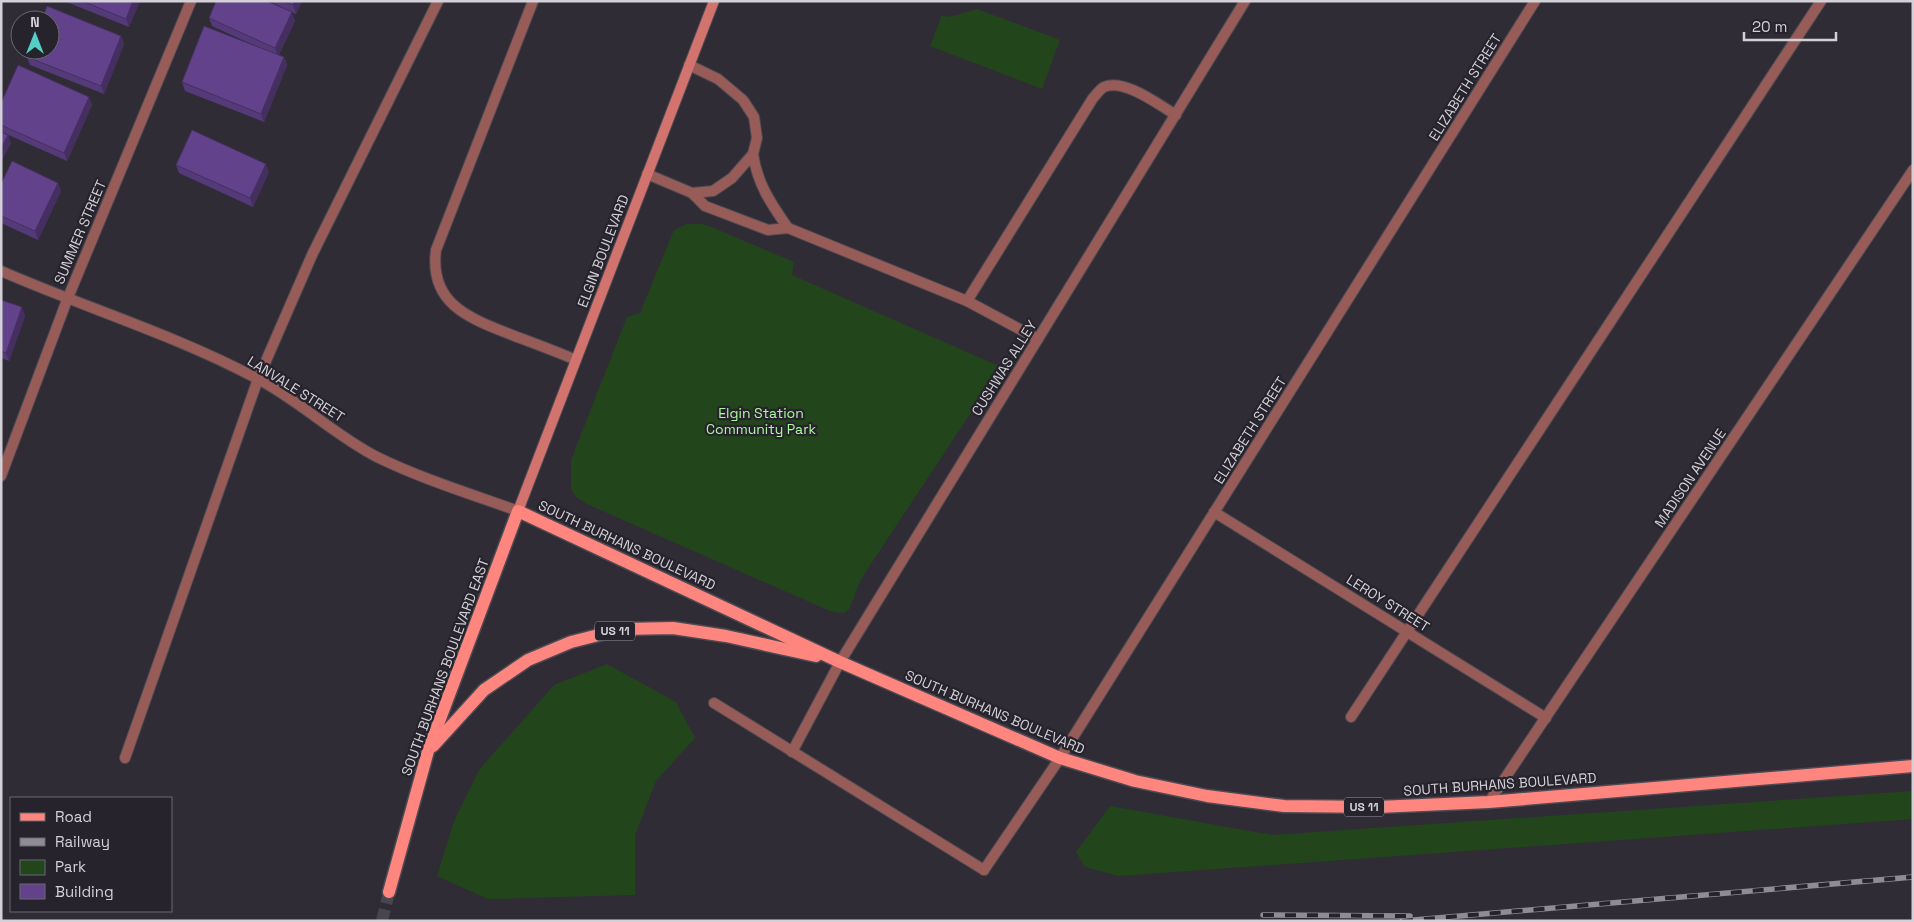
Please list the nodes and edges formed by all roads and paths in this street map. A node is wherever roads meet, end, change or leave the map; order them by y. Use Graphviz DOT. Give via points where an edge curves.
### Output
graph roads {
  1 [pos="191,1"];
  2 [pos="438,1"];
  3 [pos="533,1"];
  4 [pos="714,1"];
  5 [pos="1245,1"];
  6 [pos="1535,1"];
  7 [pos="1821,1"];
  8 [pos="689,65"];
  9 [pos="1176,115"];
  10 [pos="753,154"];
  11 [pos="1913,170"];
  12 [pos="647,174"];
  13 [pos="692,193"];
  14 [pos="788,228"];
  15 [pos="1,271"];
  16 [pos="67,300"];
  17 [pos="967,301"];
  18 [pos="1038,339"];
  19 [pos="576,360"];
  20 [pos="258,379"];
  21 [pos="1,476"];
  22 [pos="518,511"];
  23 [pos="1214,512"];
  24 [pos="1407,631"];
  25 [pos="840,662"];
  26 [pos="714,704"];
  27 [pos="1351,717"];
  28 [pos="1546,718"];
  29 [pos="428,751"];
  30 [pos="792,752"];
  31 [pos="125,758"];
  32 [pos="1060,758"];
  33 [pos="1913,766"];
  34 [pos="1489,802"];
  35 [pos="389,892"];
  1 -- 16 [label="street, SUMMER STREET"];
  2 -- 20 [label="street" via="312,256"];
  3 -- 19 [label="street" via="436,250 434,265 438,286 451,304 472,319"];
  4 -- 8 [label="street, ELGIN BOULEVARD"];
  5 -- 9 [label="street, CUSHWAS ALLEY"];
  6 -- 23 [label="street, ELIZABETH STREET"];
  7 -- 24 [label="street"];
  8 -- 10 [label="street" via="718,79 743,100 754,117 756,138"];
  8 -- 12 [label="street, ELGIN BOULEVARD"];
  9 -- 17 [label="street" via="1135,91 1119,85 1103,87 1092,98"];
  9 -- 18 [label="street, CUSHWAS ALLEY"];
  10 -- 13 [label="street" via="732,178 713,191"];
  10 -- 14 [label="street" via="756,174 766,197"];
  11 -- 28 [label="street, MADISON AVENUE"];
  12 -- 13 [label="street"];
  12 -- 19 [label="street, ELGIN BOULEVARD"];
  13 -- 14 [label="street" via="705,206 768,230"];
  14 -- 17 [label="street"];
  15 -- 16 [label="street, LANVALE STREET"];
  16 -- 20 [label="street, LANVALE STREET" via="199,350"];
  16 -- 21 [label="street, SUMMER STREET"];
  17 -- 18 [label="street"];
  18 -- 25 [label="street, CUSHWAS ALLEY"];
  19 -- 22 [label="street, ELGIN BOULEVARD"];
  20 -- 22 [label="street, LANVALE STREET" via="376,456"];
  20 -- 31 [label="street"];
  22 -- 25 [label="main road, SOUTH BURHANS BOULEVARD / US 11"];
  22 -- 29 [label="main road, SOUTH BURHANS BOULEVARD EAST / US 11"];
  23 -- 24 [label="street, LEROY STREET"];
  23 -- 32 [label="street, ELIZABETH STREET"];
  24 -- 27 [label="street"];
  24 -- 28 [label="street, LEROY STREET"];
  25 -- 29 [label="main road, US 11" via="726,636 673,628 622,630 572,642 528,660 484,690"];
  25 -- 30 [label="street, CUSHWAS ALLEY"];
  25 -- 32 [label="main road, SOUTH BURHANS BOULEVARD / US 11"];
  26 -- 30 [label="street"];
  28 -- 34 [label="street, MADISON AVENUE"];
  29 -- 35 [label="main road, SOUTH BURHANS BOULEVARD EAST / US 11"];
  30 -- 32 [label="street, ELIZABETH STREET" via="984,870"];
  32 -- 34 [label="main road, SOUTH BURHANS BOULEVARD / US 11" via="1206,796 1284,806 1378,807"];
  33 -- 34 [label="main road, SOUTH BURHANS BOULEVARD / US 11"];
}
